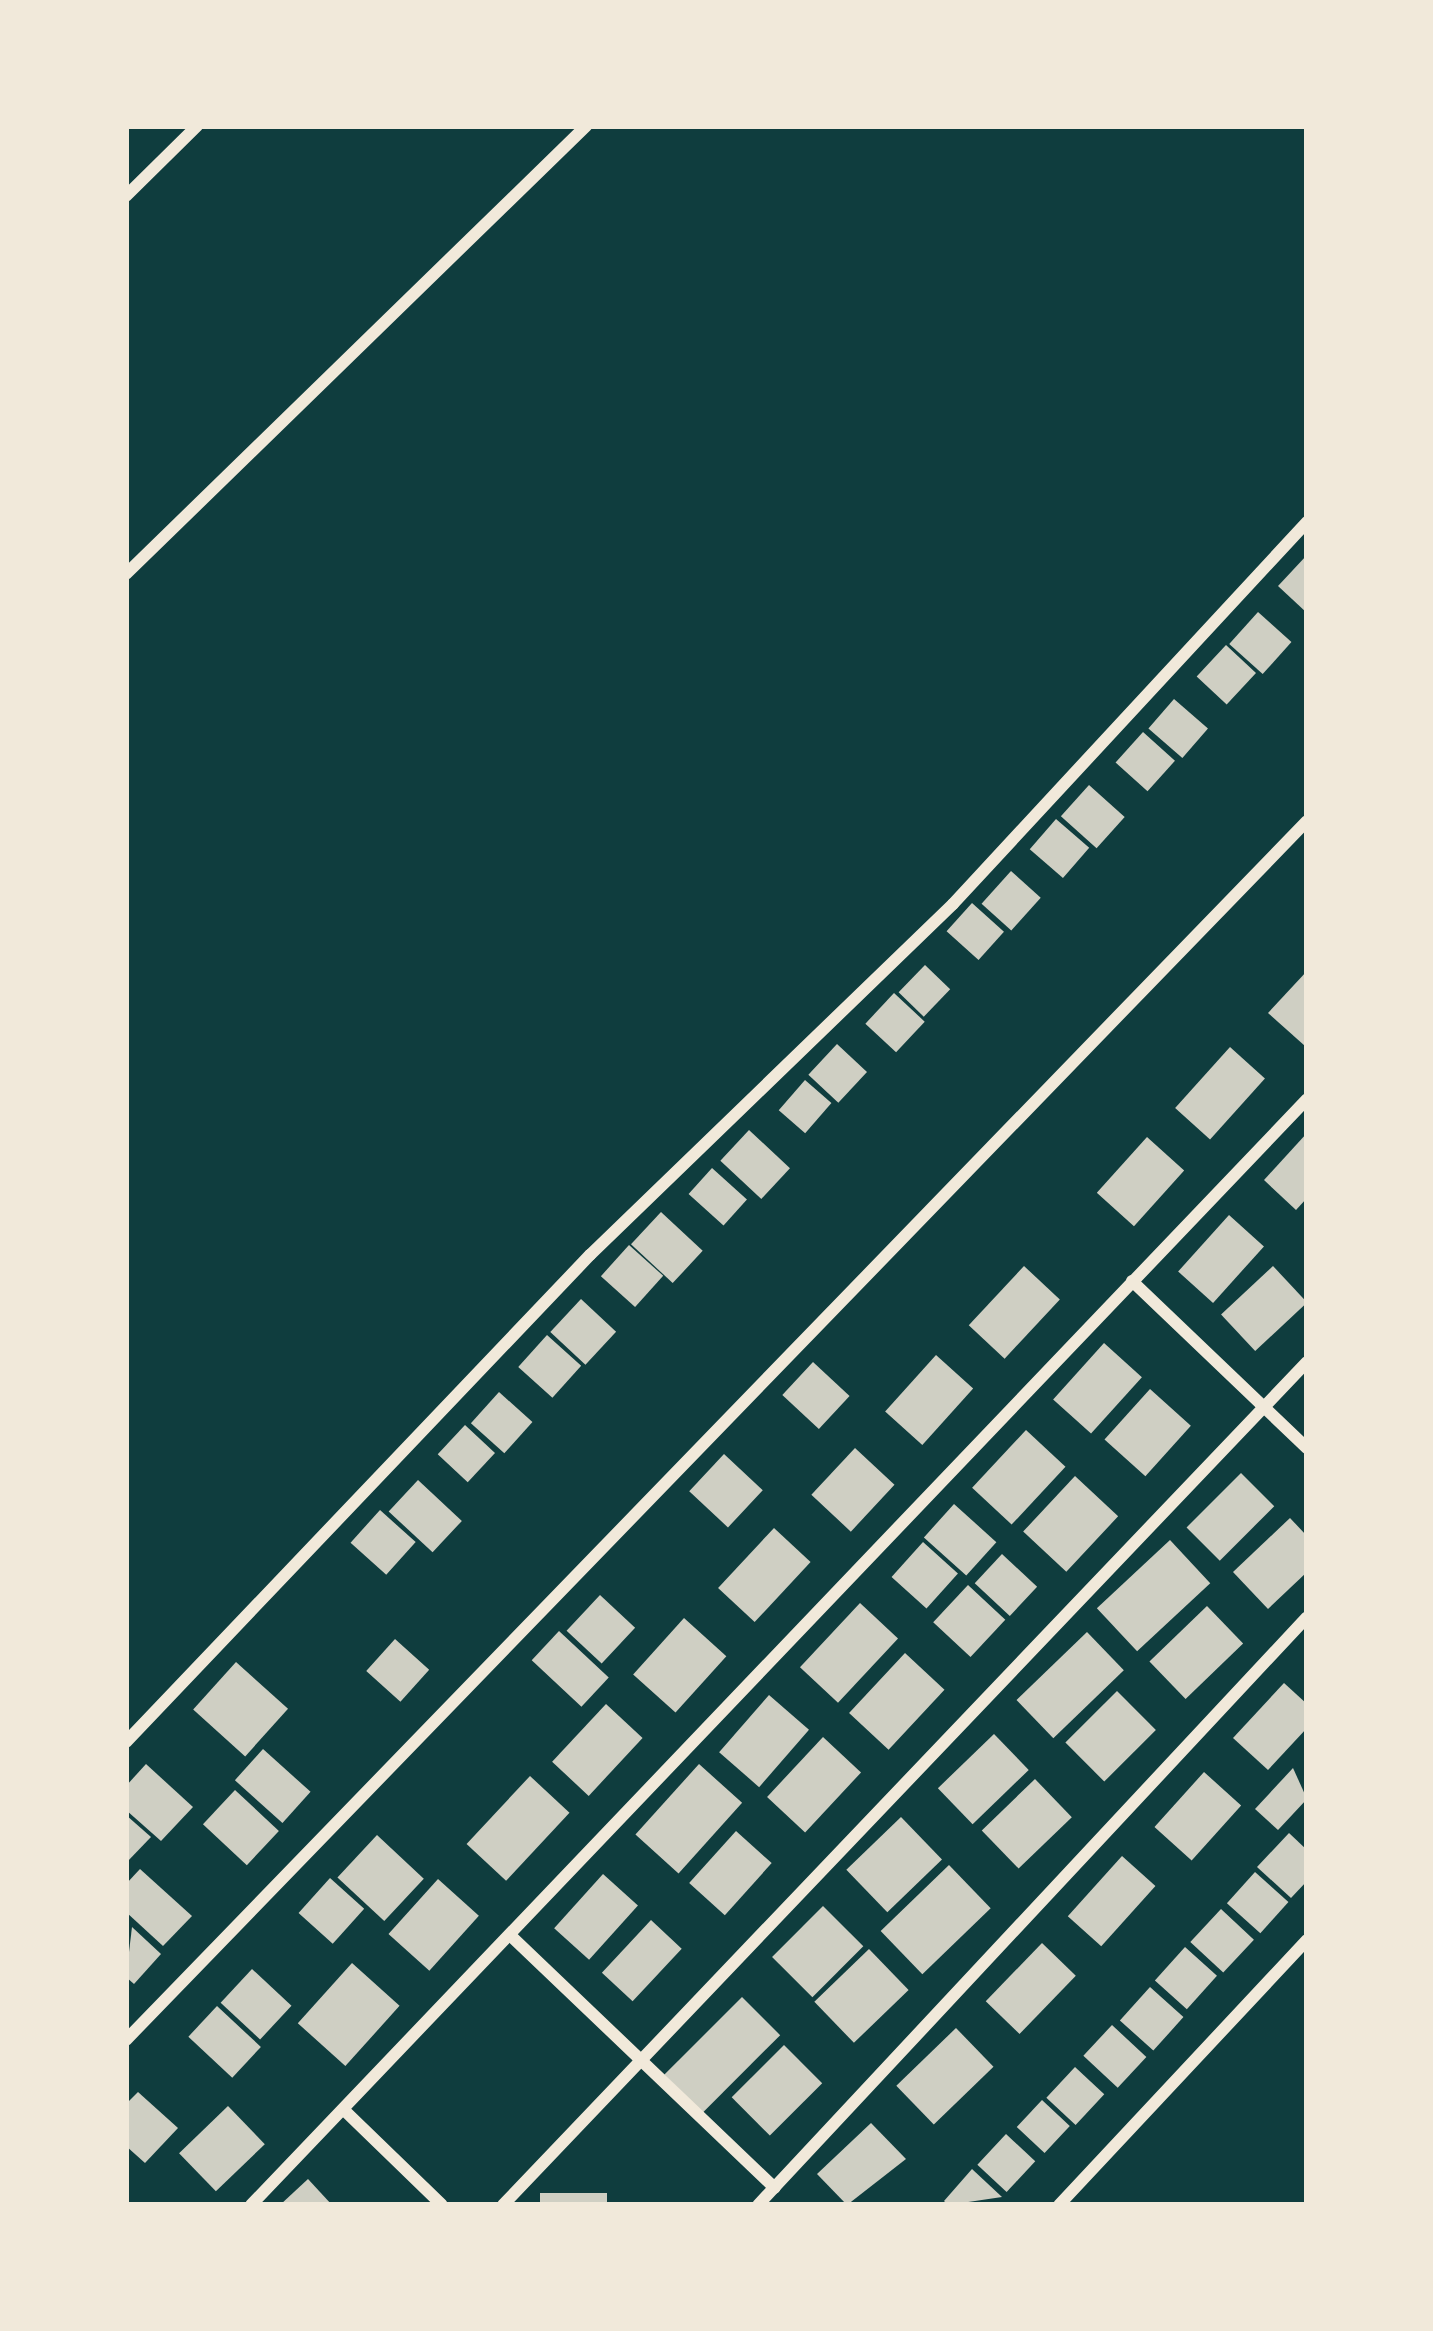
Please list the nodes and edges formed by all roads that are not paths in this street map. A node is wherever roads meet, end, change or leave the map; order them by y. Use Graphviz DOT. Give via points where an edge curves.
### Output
graph roads {
  1 [pos="197,126"];
  2 [pos="586,126"];
  3 [pos="126,196"];
  4 [pos="1307,522"];
  5 [pos="126,574"];
  6 [pos="1307,820"];
  7 [pos="1307,1099"];
  8 [pos="1132,1281"];
  9 [pos="1307,1362"];
  10 [pos="1265,1407"];
  11 [pos="1307,1448"];
  12 [pos="1307,1617"];
  13 [pos="126,1742"];
  14 [pos="510,1935"];
  15 [pos="1307,1940"];
  16 [pos="126,2040"];
  17 [pos="641,2060"];
  18 [pos="344,2110"];
  19 [pos="775,2188"];
  20 [pos="251,2205"];
  21 [pos="442,2205"];
  22 [pos="502,2205"];
  23 [pos="758,2205"];
  24 [pos="1059,2205"];
  1 -- 3 [label="street"];
  2 -- 5 [label="street"];
  4 -- 13 [label="street" via="953,904 590,1256"];
  6 -- 16 [label="street"];
  7 -- 8 [label="street"];
  8 -- 10 [label="street"];
  8 -- 14 [label="street"];
  9 -- 10 [label="street"];
  10 -- 11 [label="street"];
  10 -- 17 [label="street"];
  12 -- 19 [label="street"];
  14 -- 17 [label="street"];
  14 -- 18 [label="street"];
  15 -- 24 [label="street"];
  17 -- 19 [label="street"];
  17 -- 22 [label="street"];
  18 -- 20 [label="street"];
  18 -- 21 [label="street"];
  19 -- 23 [label="street"];
}
